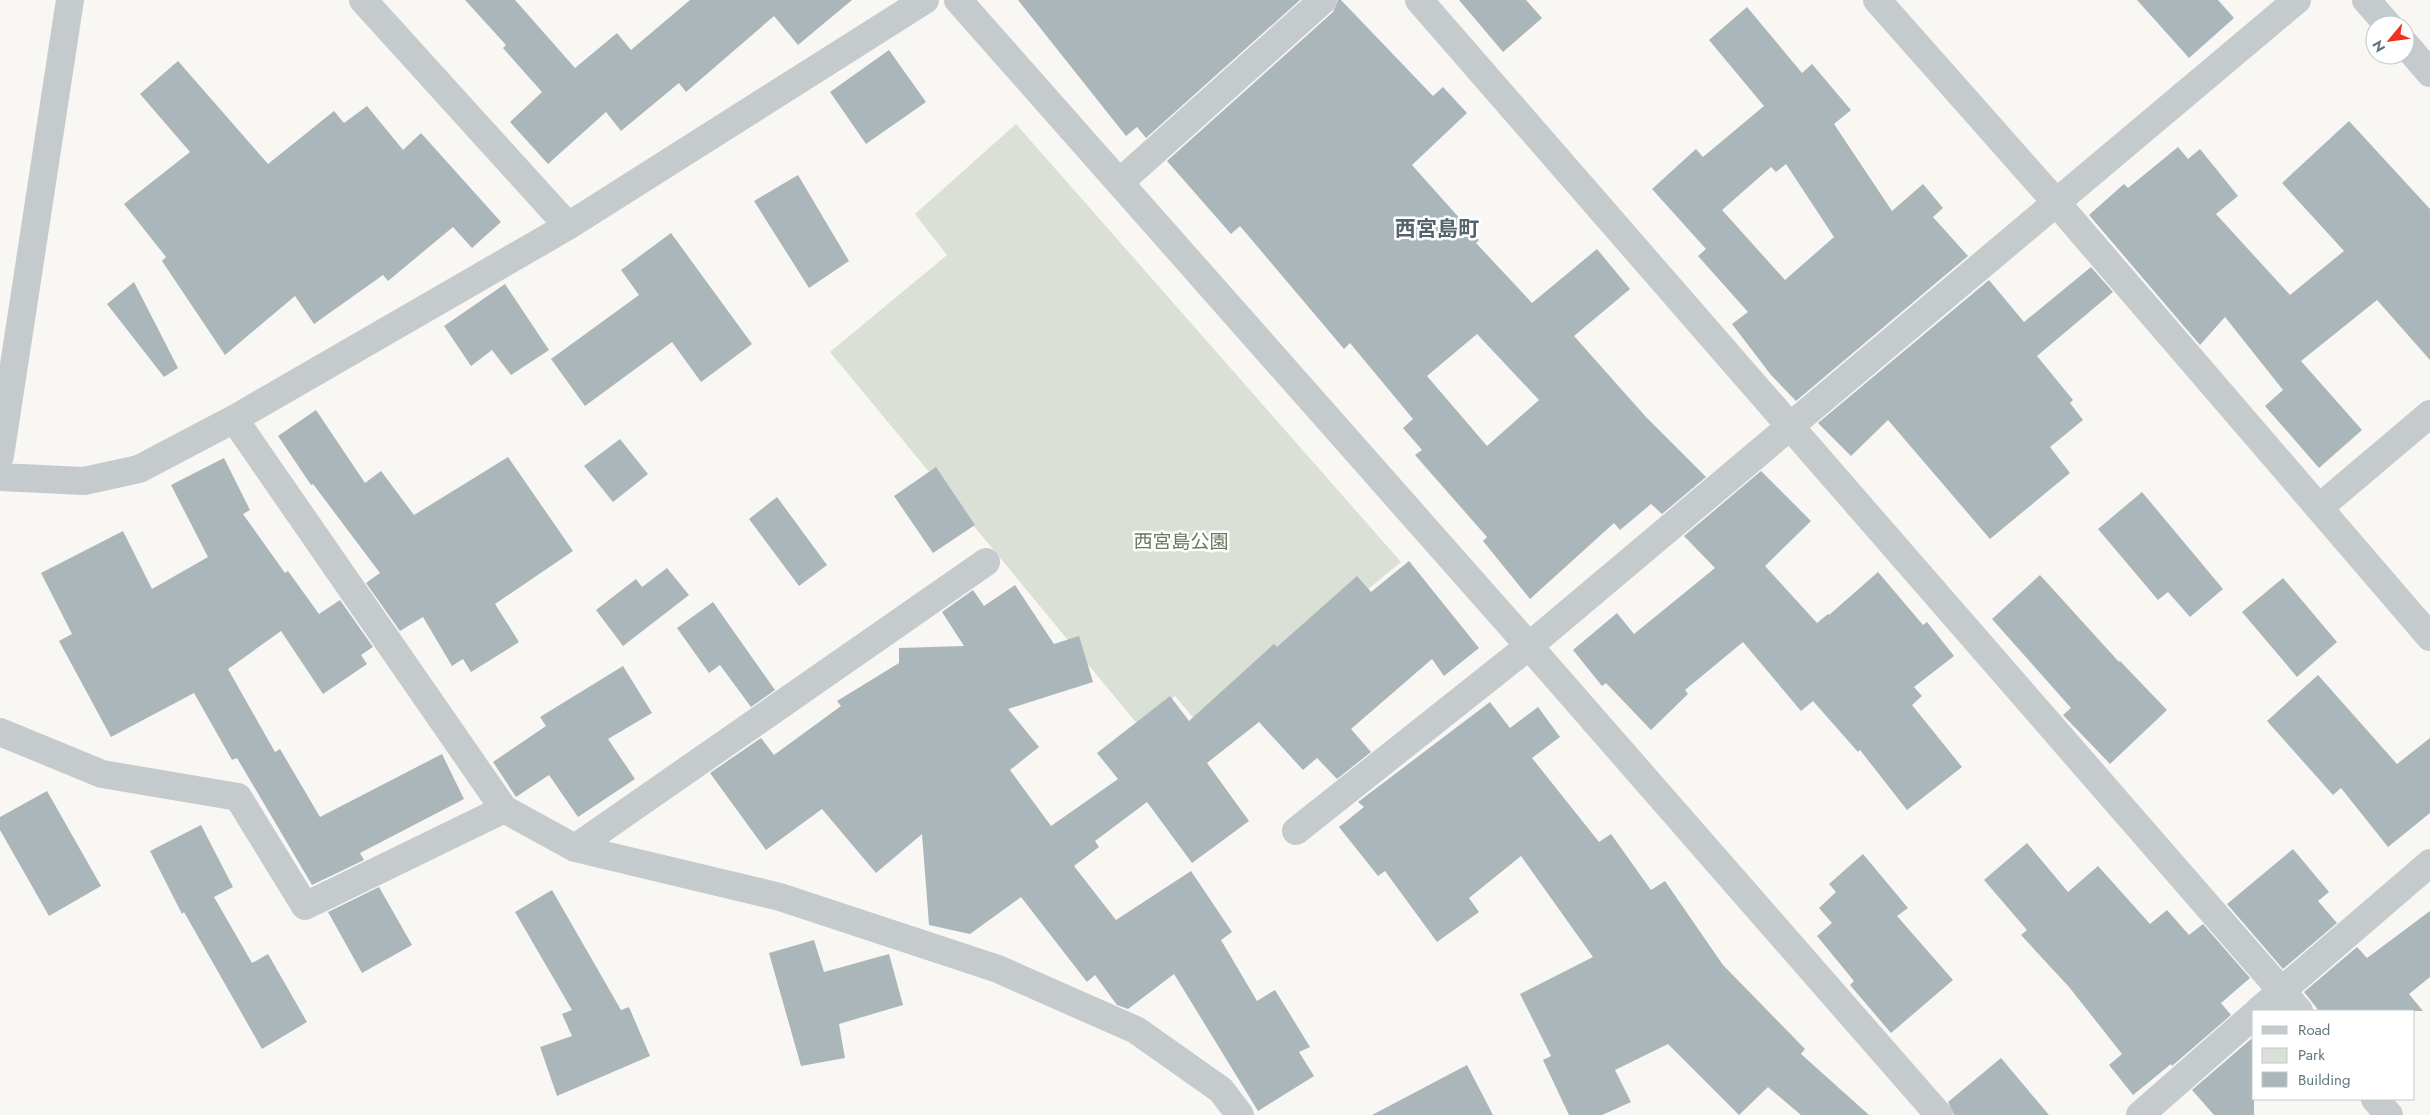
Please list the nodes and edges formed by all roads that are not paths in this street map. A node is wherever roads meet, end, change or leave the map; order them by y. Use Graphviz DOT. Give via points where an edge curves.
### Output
graph roads {
  1 [pos="70,0"];
  2 [pos="363,0"];
  3 [pos="924,0"];
  4 [pos="958,0"];
  5 [pos="1323,0"];
  6 [pos="1419,0"];
  7 [pos="1877,0"];
  8 [pos="2297,0"];
  9 [pos="2366,0"];
  10 [pos="2379,15"];
  11 [pos="2415,56"];
  12 [pos="2430,73"];
  13 [pos="1120,182"];
  14 [pos="2055,201"];
  15 [pos="568,226"];
  16 [pos="2430,414"];
  17 [pos="234,419"];
  18 [pos="1789,426"];
  19 [pos="0,456"];
  20 [pos="0,477"];
  21 [pos="2320,507"];
  22 [pos="986,562"];
  23 [pos="2430,636"];
  24 [pos="1529,646"];
  25 [pos="0,732"];
  26 [pos="504,809"];
  27 [pos="1296,830"];
  28 [pos="575,848"];
  29 [pos="2430,863"];
  30 [pos="2281,991"];
  31 [pos="2259,1010"];
  32 [pos="2298,1010"];
  33 [pos="2252,1017"];
  34 [pos="2376,1100"];
  35 [pos="1240,1115"];
  36 [pos="1939,1115"];
  37 [pos="2140,1115"];
  38 [pos="2389,1115"];
  1 -- 19 [label="street"];
  2 -- 15 [label="street"];
  3 -- 15 [label="street"];
  4 -- 13 [label="street"];
  5 -- 13 [label="street"];
  6 -- 18 [label="street"];
  7 -- 14 [label="street"];
  8 -- 14 [label="street"];
  9 -- 10 [label="street"];
  11 -- 12 [label="street"];
  13 -- 24 [label="street"];
  14 -- 18 [label="street"];
  14 -- 21 [label="street"];
  15 -- 17 [label="street"];
  16 -- 21 [label="street"];
  17 -- 20 [label="street" via="139,469 84,481"];
  17 -- 26 [label="street"];
  18 -- 24 [label="street"];
  18 -- 30 [label="street"];
  21 -- 23 [label="street"];
  22 -- 28 [label="street"];
  24 -- 27 [label="street"];
  24 -- 36 [label="street"];
  25 -- 26 [label="street" via="102,774 238,797 304,906"];
  26 -- 28 [label="street"];
  28 -- 35 [label="street" via="780,897 998,969 1136,1030 1221,1090"];
  29 -- 30 [label="street"];
  30 -- 31 [label="street"];
  30 -- 32 [label="street"];
  33 -- 37 [label="street"];
  34 -- 38 [label="street"];
}
